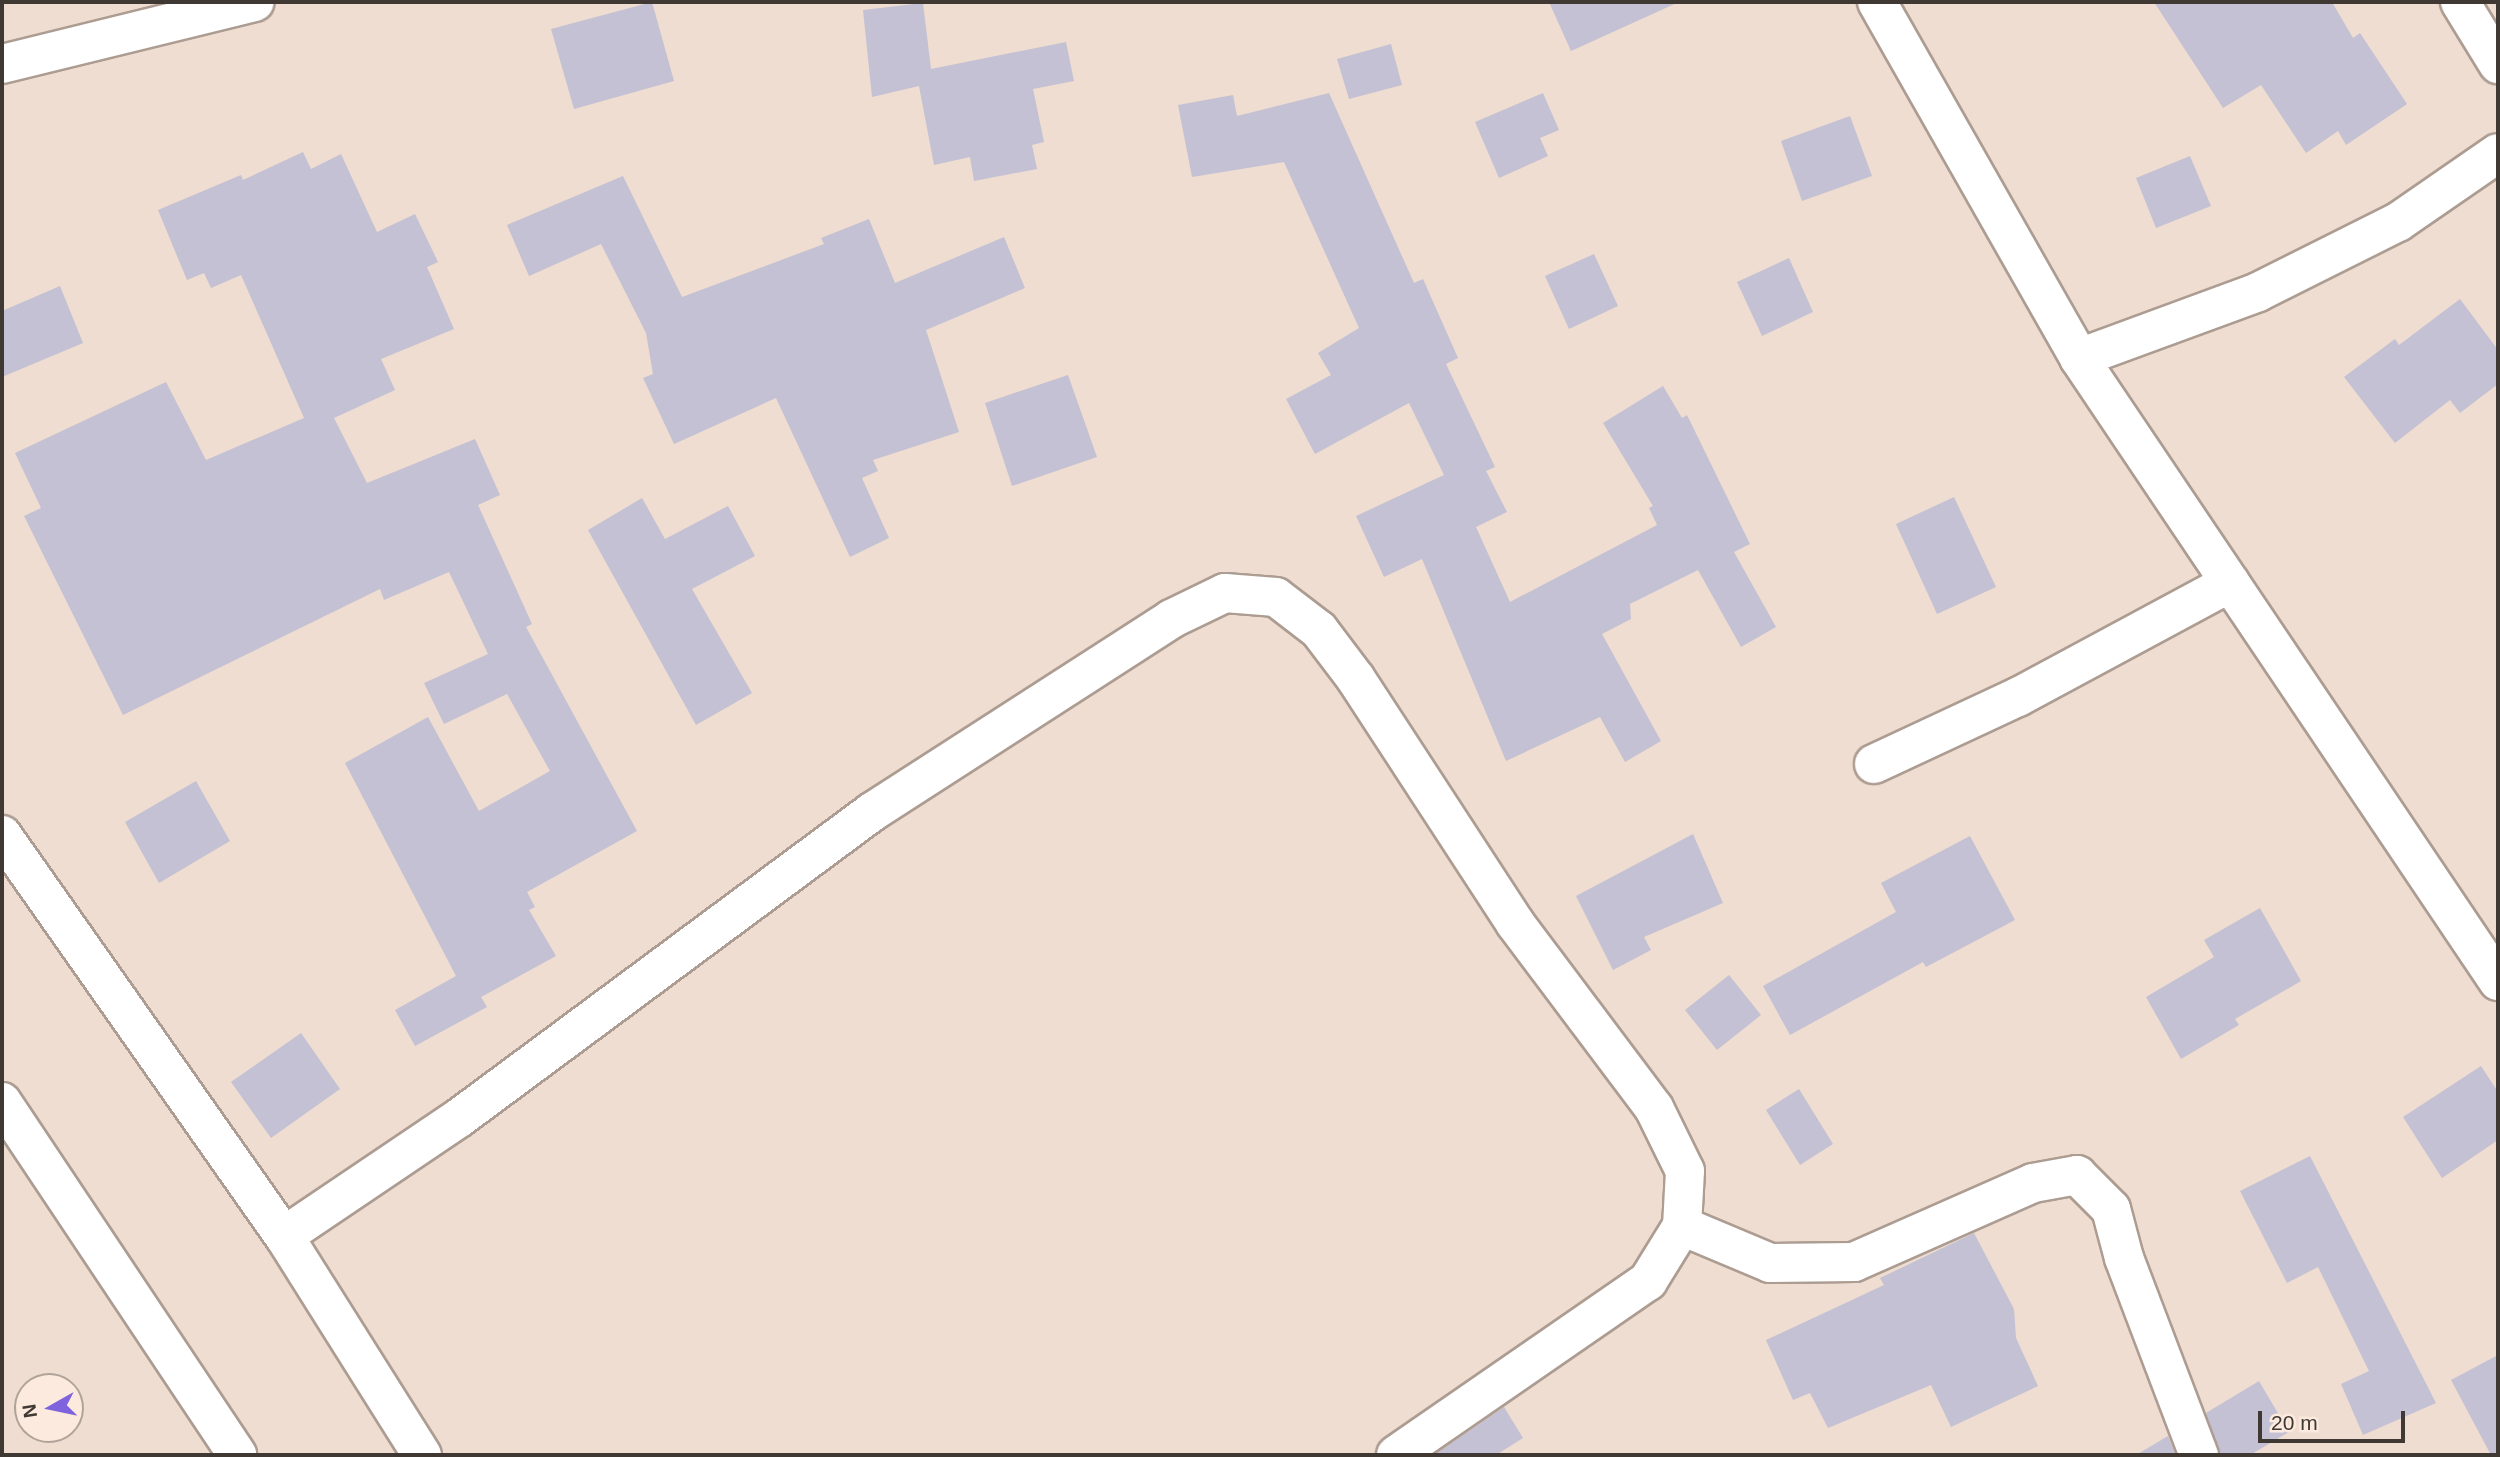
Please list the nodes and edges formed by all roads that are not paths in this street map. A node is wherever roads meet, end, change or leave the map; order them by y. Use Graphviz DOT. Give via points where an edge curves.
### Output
graph roads {
  1 [pos="255,2"];
  2 [pos="1877,2"];
  3 [pos="2460,2"];
  4 [pos="2,64"];
  5 [pos="2498,64"];
  6 [pos="2498,153"];
  7 [pos="2080,358"];
  8 [pos="2230,583"];
  9 [pos="1874,764"];
  10 [pos="2,835"];
  11 [pos="2496,972"];
  12 [pos="2,1102"];
  13 [pos="1682,1226"];
  14 [pos="284,1236"];
  15 [pos="237,1455"];
  16 [pos="422,1455"];
  17 [pos="1396,1455"];
  18 [pos="2199,1455"];
  1 -- 4 [label="street"];
  2 -- 7 [label="street"];
  3 -- 5 [label="street"];
  6 -- 7 [label="street" via="2398,222 2258,292"];
  7 -- 8 [label="street"];
  8 -- 9 [label="street" via="2018,697"];
  8 -- 11 [label="street"];
  10 -- 14 [label="street"];
  12 -- 15 [label="street"];
  13 -- 14 [label="street" via="1685,1171 1654,1108 1508,912 1356,679 1319,630 1276,597 1225,593 1171,619 872,812 459,1118"];
  13 -- 17 [label="street" via="1648,1281"];
  13 -- 18 [label="street" via="1770,1263 1854,1262 2033,1183 2077,1175 2111,1209 2124,1258"];
  14 -- 16 [label="street"];
}
